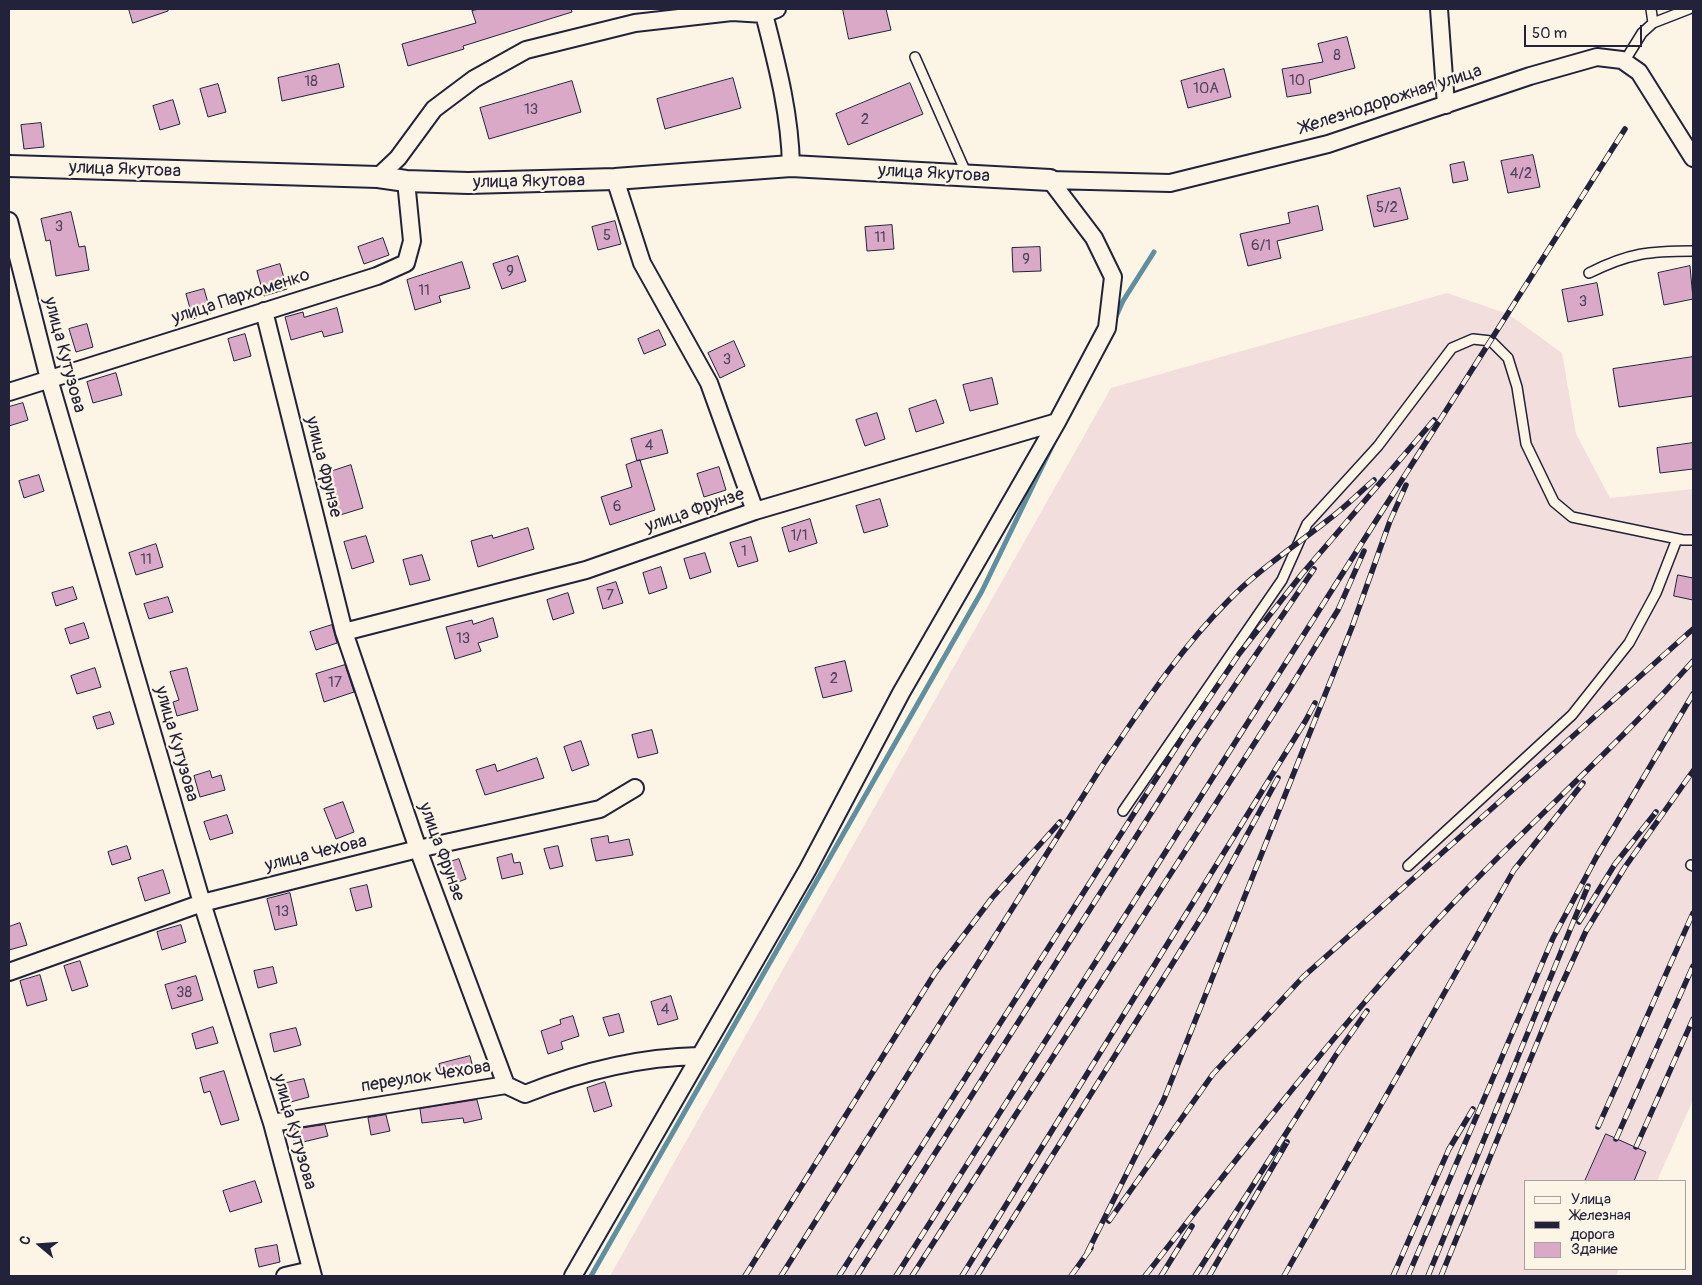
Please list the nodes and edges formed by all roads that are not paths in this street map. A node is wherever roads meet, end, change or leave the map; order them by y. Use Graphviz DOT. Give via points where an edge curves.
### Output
graph roads {
  1 [pos="1439,9"];
  2 [pos="1651,9"];
  3 [pos="1689,9"];
  4 [pos="770,11"];
  5 [pos="1653,23"];
  6 [pos="915,57"];
  7 [pos="1624,62"];
  8 [pos="1446,105"];
  9 [pos="1693,158"];
  10 [pos="9,166"];
  11 [pos="791,166"];
  12 [pos="967,175"];
  13 [pos="378,177"];
  14 [pos="615,180"];
  15 [pos="1050,180"];
  16 [pos="406,181"];
  17 [pos="9,221"];
  18 [pos="1693,251"];
  19 [pos="1589,273"];
  20 [pos="264,311"];
  21 [pos="49,379"];
  22 [pos="9,392"];
  23 [pos="1057,422"];
  24 [pos="755,511"];
  25 [pos="1677,539"];
  26 [pos="1693,540"];
  27 [pos="344,632"];
  28 [pos="635,788"];
  29 [pos="1123,811"];
  30 [pos="418,849"];
  31 [pos="1408,866"];
  32 [pos="202,903"];
  33 [pos="9,972"];
  34 [pos="699,1056"];
  35 [pos="506,1085"];
  36 [pos="272,1123"];
  37 [pos="312,1273"];
  38 [pos="285,1276"];
  39 [pos="573,1276"];
  1 -- 8 [label="street"];
  2 -- 5 [label="lane"];
  3 -- 5 [label="lane"];
  4 -- 11 [label="street" via="783,84"];
  4 -- 13 [label="street" via="635,23 526,50 474,79 434,110 398,158"];
  5 -- 7 [label="lane" via="1642,33"];
  6 -- 12 [label="lane"];
  7 -- 8 [label="street, Железнодорожная улица" via="1597,56"];
  7 -- 9 [label="street, Железнодорожная улица" via="1639,72"];
  8 -- 15 [label="street, Железнодорожная улица" via="1328,144 1170,183"];
  10 -- 13 [label="street, улица Якутова"];
  11 -- 12 [label="street, улица Якутова"];
  11 -- 14 [label="street, улица Якутова"];
  12 -- 15 [label="street, улица Якутова"];
  13 -- 16 [label="street, улица Якутова"];
  14 -- 16 [label="street, улица Якутова"];
  14 -- 24 [label="street" via="642,263 709,383"];
  15 -- 23 [label="street" via="1094,238 1113,277 1107,328"];
  16 -- 20 [label="street, улица Пархоменко" via="412,241 406,263 377,276"];
  17 -- 21 [label="street, улица Кутузова"];
  18 -- 19 [label="lane" via="1656,251 1618,259"];
  20 -- 21 [label="street, улица Пархоменко"];
  20 -- 27 [label="street, улица Фрунзе"];
  21 -- 22 [label="street, улица Пархоменко"];
  21 -- 32 [label="street, улица Кутузова"];
  23 -- 24 [label="street, улица Фрунзе"];
  23 -- 34 [label="street" via="901,693 808,869"];
  24 -- 27 [label="street, улица Фрунзе" via="586,570"];
  25 -- 26 [label="lane"];
  25 -- 29 [label="lane" via="1572,517 1554,502 1526,444 1517,387 1508,358 1491,340 1473,339 1452,348 1378,446 1308,524 1282,580"];
  25 -- 31 [label="lane" via="1656,593 1628,643 1572,716"];
  27 -- 30 [label="street, улица Фрунзе"];
  28 -- 30 [label="street, улица Чехова" via="600,809"];
  30 -- 32 [label="street, улица Чехова"];
  30 -- 35 [label="street, улица Фрунзе"];
  32 -- 33 [label="street, улица Чехова"];
  32 -- 36 [label="street, улица Кутузова"];
  34 -- 35 [label="street, переулок Чехова" via="642,1060 562,1079 525,1094"];
  34 -- 39 [label="street"];
  35 -- 36 [label="street, переулок Чехова"];
  36 -- 37 [label="street, улица Кутузова"];
  37 -- 38 [label="street"];
}
